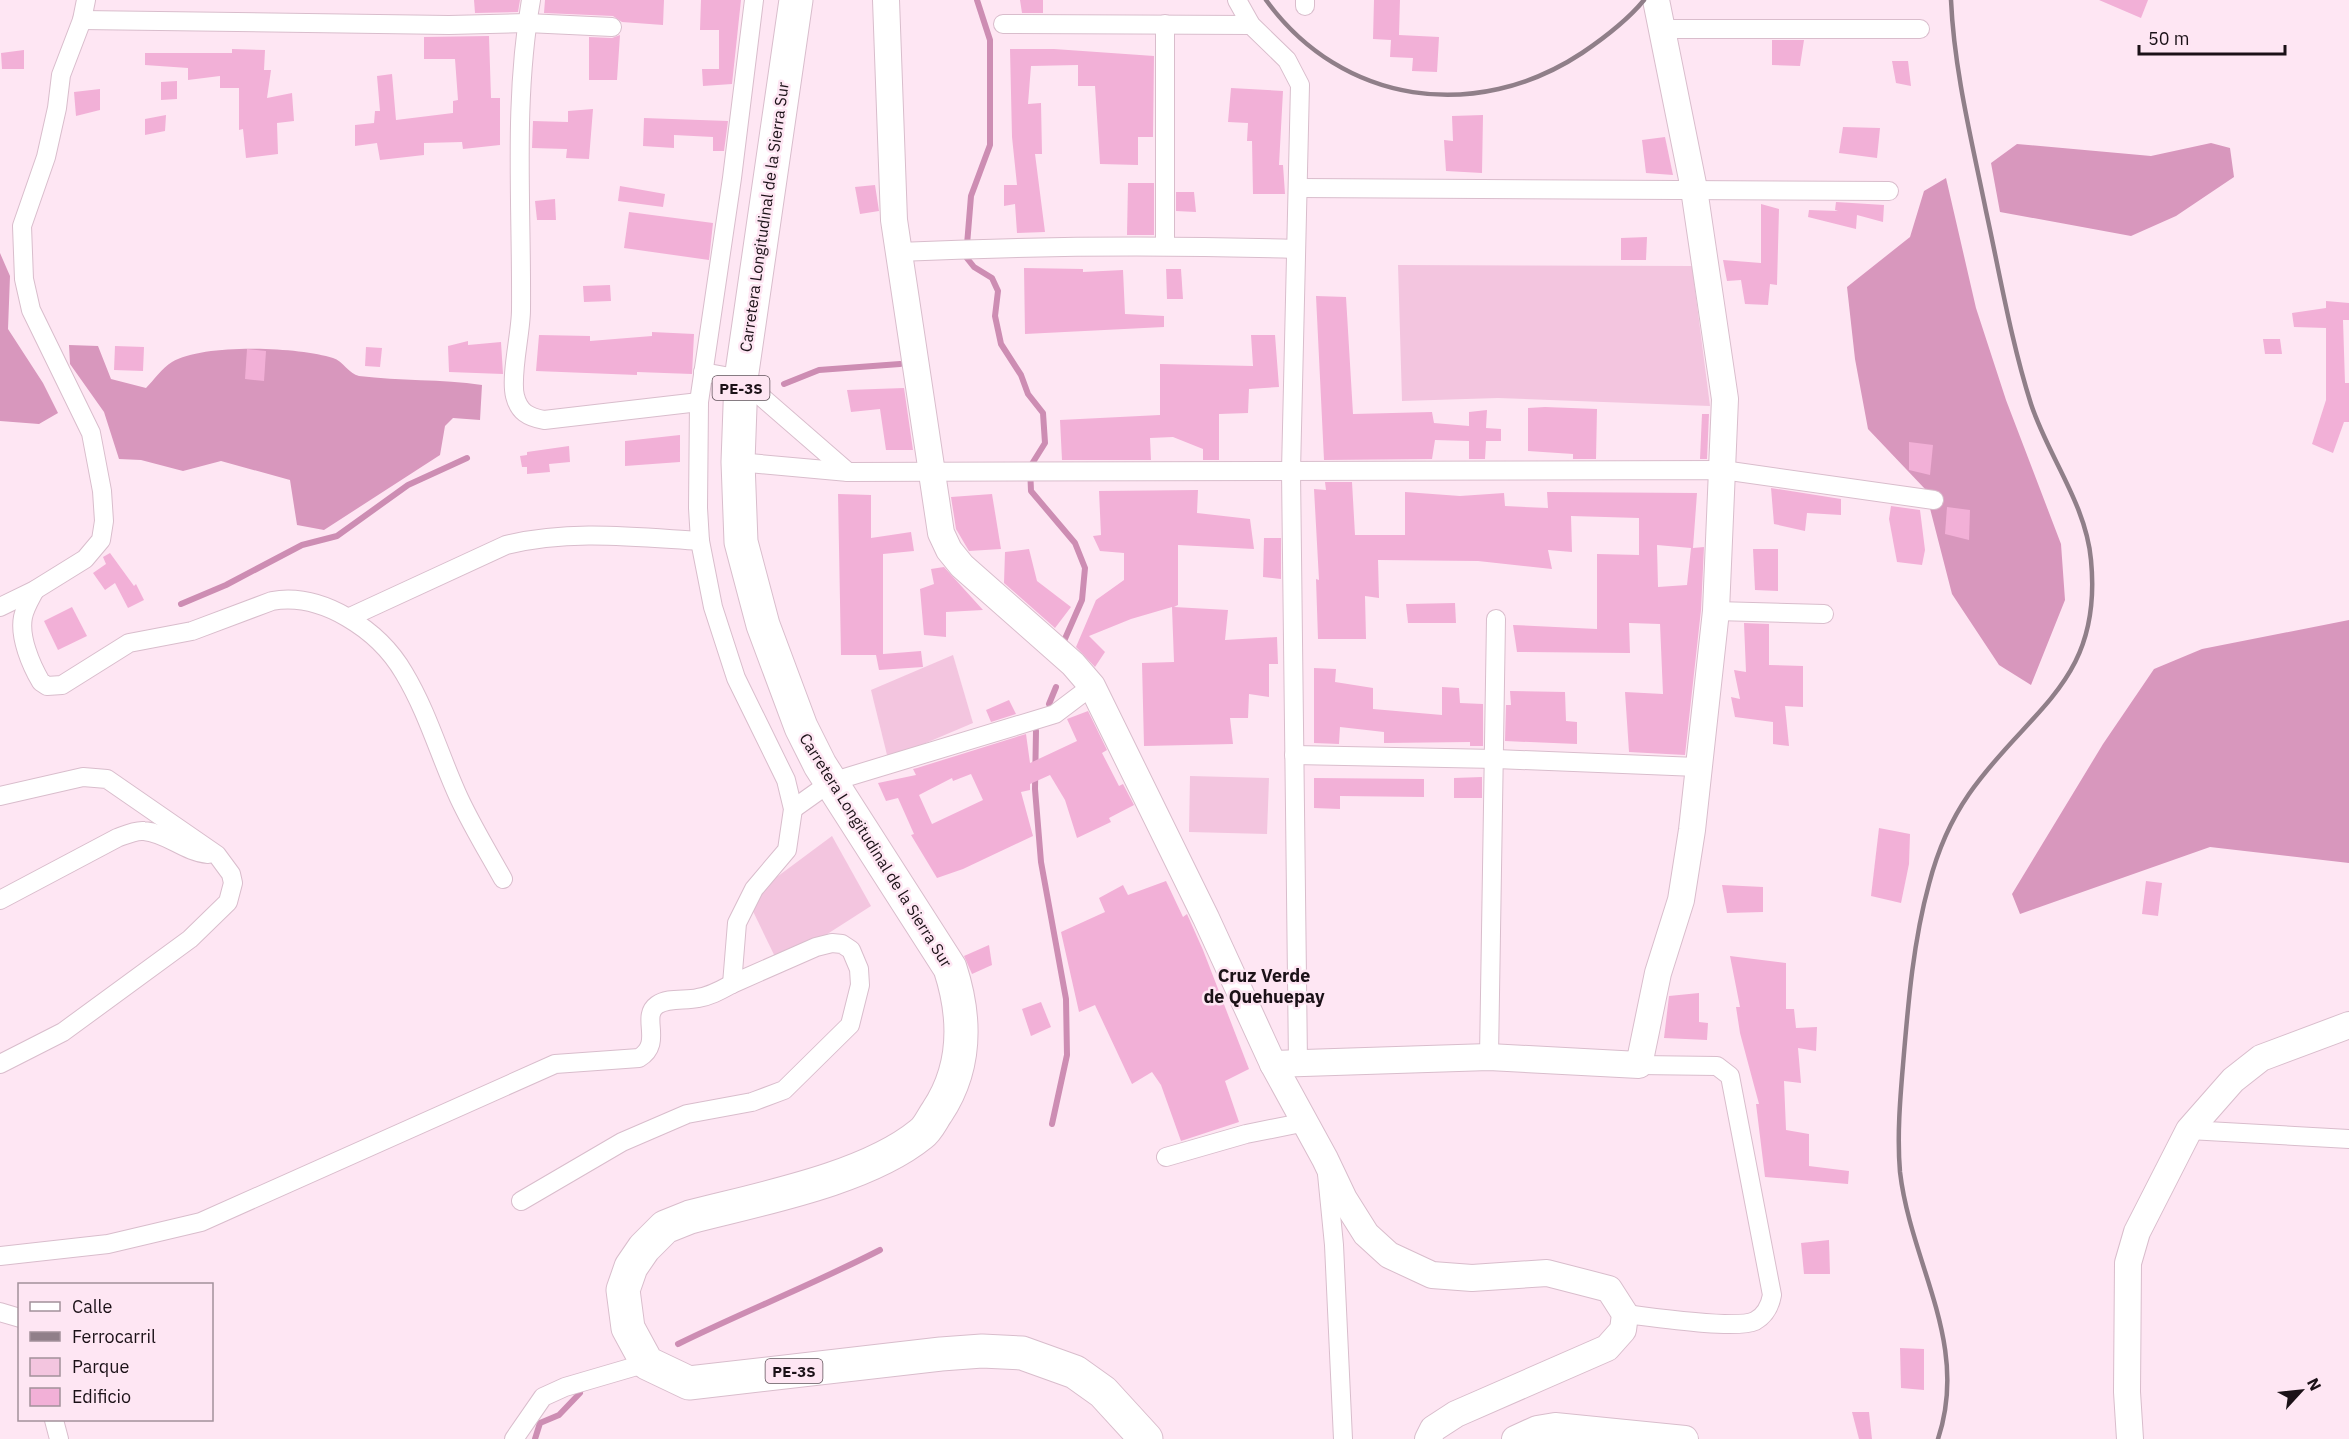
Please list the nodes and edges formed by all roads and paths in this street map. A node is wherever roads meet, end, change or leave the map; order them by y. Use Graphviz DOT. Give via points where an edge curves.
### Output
graph roads {
  1 [pos="86,0"];
  2 [pos="531,0"];
  3 [pos="754,0"];
  4 [pos="796,0"];
  5 [pos="886,0"];
  6 [pos="1237,0"];
  7 [pos="1656,0"];
  8 [pos="82,20"];
  9 [pos="527,23"];
  10 [pos="1003,24"];
  11 [pos="1165,24"];
  12 [pos="1251,25"];
  13 [pos="612,27"];
  14 [pos="1660,29"];
  15 [pos="1920,29"];
  16 [pos="1298,188"];
  17 [pos="1695,189"];
  18 [pos="1889,190"];
  19 [pos="1165,245"];
  20 [pos="1294,249"];
  21 [pos="898,252"];
  22 [pos="703,372"];
  23 [pos="741,379"];
  24 [pos="699,402"];
  25 [pos="738,462"];
  26 [pos="1723,470"];
  27 [pos="930,471"];
  28 [pos="1291,471"];
  29 [pos="848,472"];
  30 [pos="1934,500"];
  31 [pos="700,542"];
  32 [pos="35,590"];
  33 [pos="0,607"];
  34 [pos="1716,611"];
  35 [pos="1824,614"];
  36 [pos="350,617"];
  37 [pos="1497,619"];
  38 [pos="1092,686"];
  39 [pos="1294,755"];
  40 [pos="1496,759"];
  41 [pos="1697,767"];
  42 [pos="831,782"];
  43 [pos="0,796"];
  44 [pos="793,809"];
  45 [pos="217,855"];
  46 [pos="503,879"];
  47 [pos="0,900"];
  48 [pos="732,984"];
  49 [pos="2349,1025"];
  50 [pos="1489,1057"];
  51 [pos="1298,1063"];
  52 [pos="0,1064"];
  53 [pos="1273,1064"];
  54 [pos="1639,1065"];
  55 [pos="1306,1122"];
  56 [pos="2189,1131"];
  57 [pos="2349,1139"];
  58 [pos="1166,1157"];
  59 [pos="1325,1159"];
  60 [pos="521,1202"];
  61 [pos="0,1256"];
  62 [pos="0,1312"];
  63 [pos="1625,1314"];
  64 [pos="18,1317"];
  65 [pos="647,1363"];
  66 [pos="54,1421"];
  67 [pos="58,1439"];
  68 [pos="514,1439"];
  69 [pos="1146,1439"];
  70 [pos="1343,1439"];
  71 [pos="1428,1439"];
  72 [pos="1515,1439"];
  73 [pos="1685,1439"];
  74 [pos="2130,1439"];
  1 -- 8 [label="street"];
  2 -- 9 [label="street"];
  3 -- 22 [label="street"];
  4 -- 23 [label="highway, Carretera Longitudinal de la Sierra Sur / PE-3S"];
  5 -- 21 [label="street"];
  6 -- 12 [label="street"];
  7 -- 14 [label="street"];
  8 -- 9 [label="street"];
  8 -- 32 [label="street" via="61,75 46,157 22,226 24,279 31,310 87,420 102,491 104,521 101,540 85,559"];
  9 -- 13 [label="street"];
  9 -- 24 [label="street" via="518,138 521,312 514,393 518,407 528,417 544,420"];
  10 -- 11 [label="street"];
  11 -- 12 [label="street"];
  11 -- 19 [label="street"];
  12 -- 16 [label="street" via="1287,60 1300,86"];
  14 -- 15 [label="street"];
  14 -- 17 [label="street"];
  16 -- 17 [label="street"];
  16 -- 20 [label="street"];
  17 -- 18 [label="street"];
  17 -- 26 [label="street" via="1725,399"];
  19 -- 20 [label="street"];
  19 -- 21 [label="street"];
  20 -- 28 [label="street"];
  21 -- 27 [label="street"];
  22 -- 23 [label="street"];
  22 -- 24 [label="street"];
  23 -- 25 [label="highway, Carretera Longitudinal de la Sierra Sur / PE-3S"];
  23 -- 29 [label="street"];
  24 -- 31 [label="street"];
  25 -- 29 [label="street"];
  25 -- 42 [label="highway, Carretera Longitudinal de la Sierra Sur / PE-3S" via="741,542 755,597 781,680"];
  26 -- 28 [label="street"];
  26 -- 30 [label="street"];
  26 -- 34 [label="street"];
  27 -- 28 [label="street"];
  27 -- 29 [label="street"];
  27 -- 38 [label="street" via="941,533 949,550"];
  28 -- 39 [label="street"];
  31 -- 36 [label="street" via="584,534 522,541"];
  31 -- 44 [label="street" via="713,607 736,678 786,780"];
  32 -- 33 [label="street"];
  32 -- 36 [label="street" via="22,624 31,666 40,682 55,687 129,643 192,631 272,601 314,603"];
  34 -- 35 [label="street"];
  34 -- 41 [label="street"];
  36 -- 46 [label="street" via="404,671 459,798"];
  37 -- 40 [label="street"];
  38 -- 42 [label="street" via="1055,714"];
  38 -- 53 [label="street"];
  39 -- 40 [label="street"];
  39 -- 51 [label="street"];
  40 -- 41 [label="street"];
  40 -- 50 [label="street"];
  41 -- 54 [label="street" via="1681,900 1658,973"];
  42 -- 44 [label="street"];
  42 -- 65 [label="highway, Carretera Longitudinal de la Sierra Sur / PE-3S" via="950,968 961,1021 961,1052 954,1081 923,1133 858,1170 665,1227 631,1266 623,1290 628,1328"];
  43 -- 45 [label="street" via="83,777 106,779"];
  44 -- 48 [label="street" via="787,850 754,889 737,923"];
  45 -- 47 [label="street" via="199,854 152,832 137,831"];
  45 -- 52 [label="street" via="231,874 232,894 190,939 63,1032"];
  48 -- 60 [label="street" via="832,943 850,950 860,969 850,1025 784,1090 752,1102 687,1114 622,1142"];
  48 -- 61 [label="street" via="708,996 656,1005 652,1011 652,1046 639,1058 555,1064 201,1222 108,1244"];
  49 -- 56 [label="street" via="2261,1058 2233,1080"];
  50 -- 51 [label="street"];
  50 -- 54 [label="street"];
  51 -- 53 [label="street"];
  53 -- 55 [label="street"];
  54 -- 63 [label="street" via="1717,1066 1730,1076 1772,1294 1764,1314 1742,1324"];
  55 -- 58 [label="street"];
  55 -- 59 [label="street"];
  56 -- 57 [label="street"];
  56 -- 74 [label="street" via="2137,1232 2128,1263"];
  59 -- 63 [label="street" via="1366,1234 1389,1256 1432,1275 1472,1278 1547,1273 1609,1289"];
  59 -- 70 [label="street" via="1334,1245"];
  62 -- 64 [label="street"];
  63 -- 71 [label="street" via="1623,1330 1607,1348 1456,1414 1433,1429"];
  65 -- 68 [label="street" via="543,1397"];
  65 -- 69 [label="highway, PE-3S" via="689,1383 941,1354 1022,1353 1075,1372 1103,1392"];
  66 -- 67 [label="street"];
  72 -- 73 [label="street" via="1555,1426"];
}
